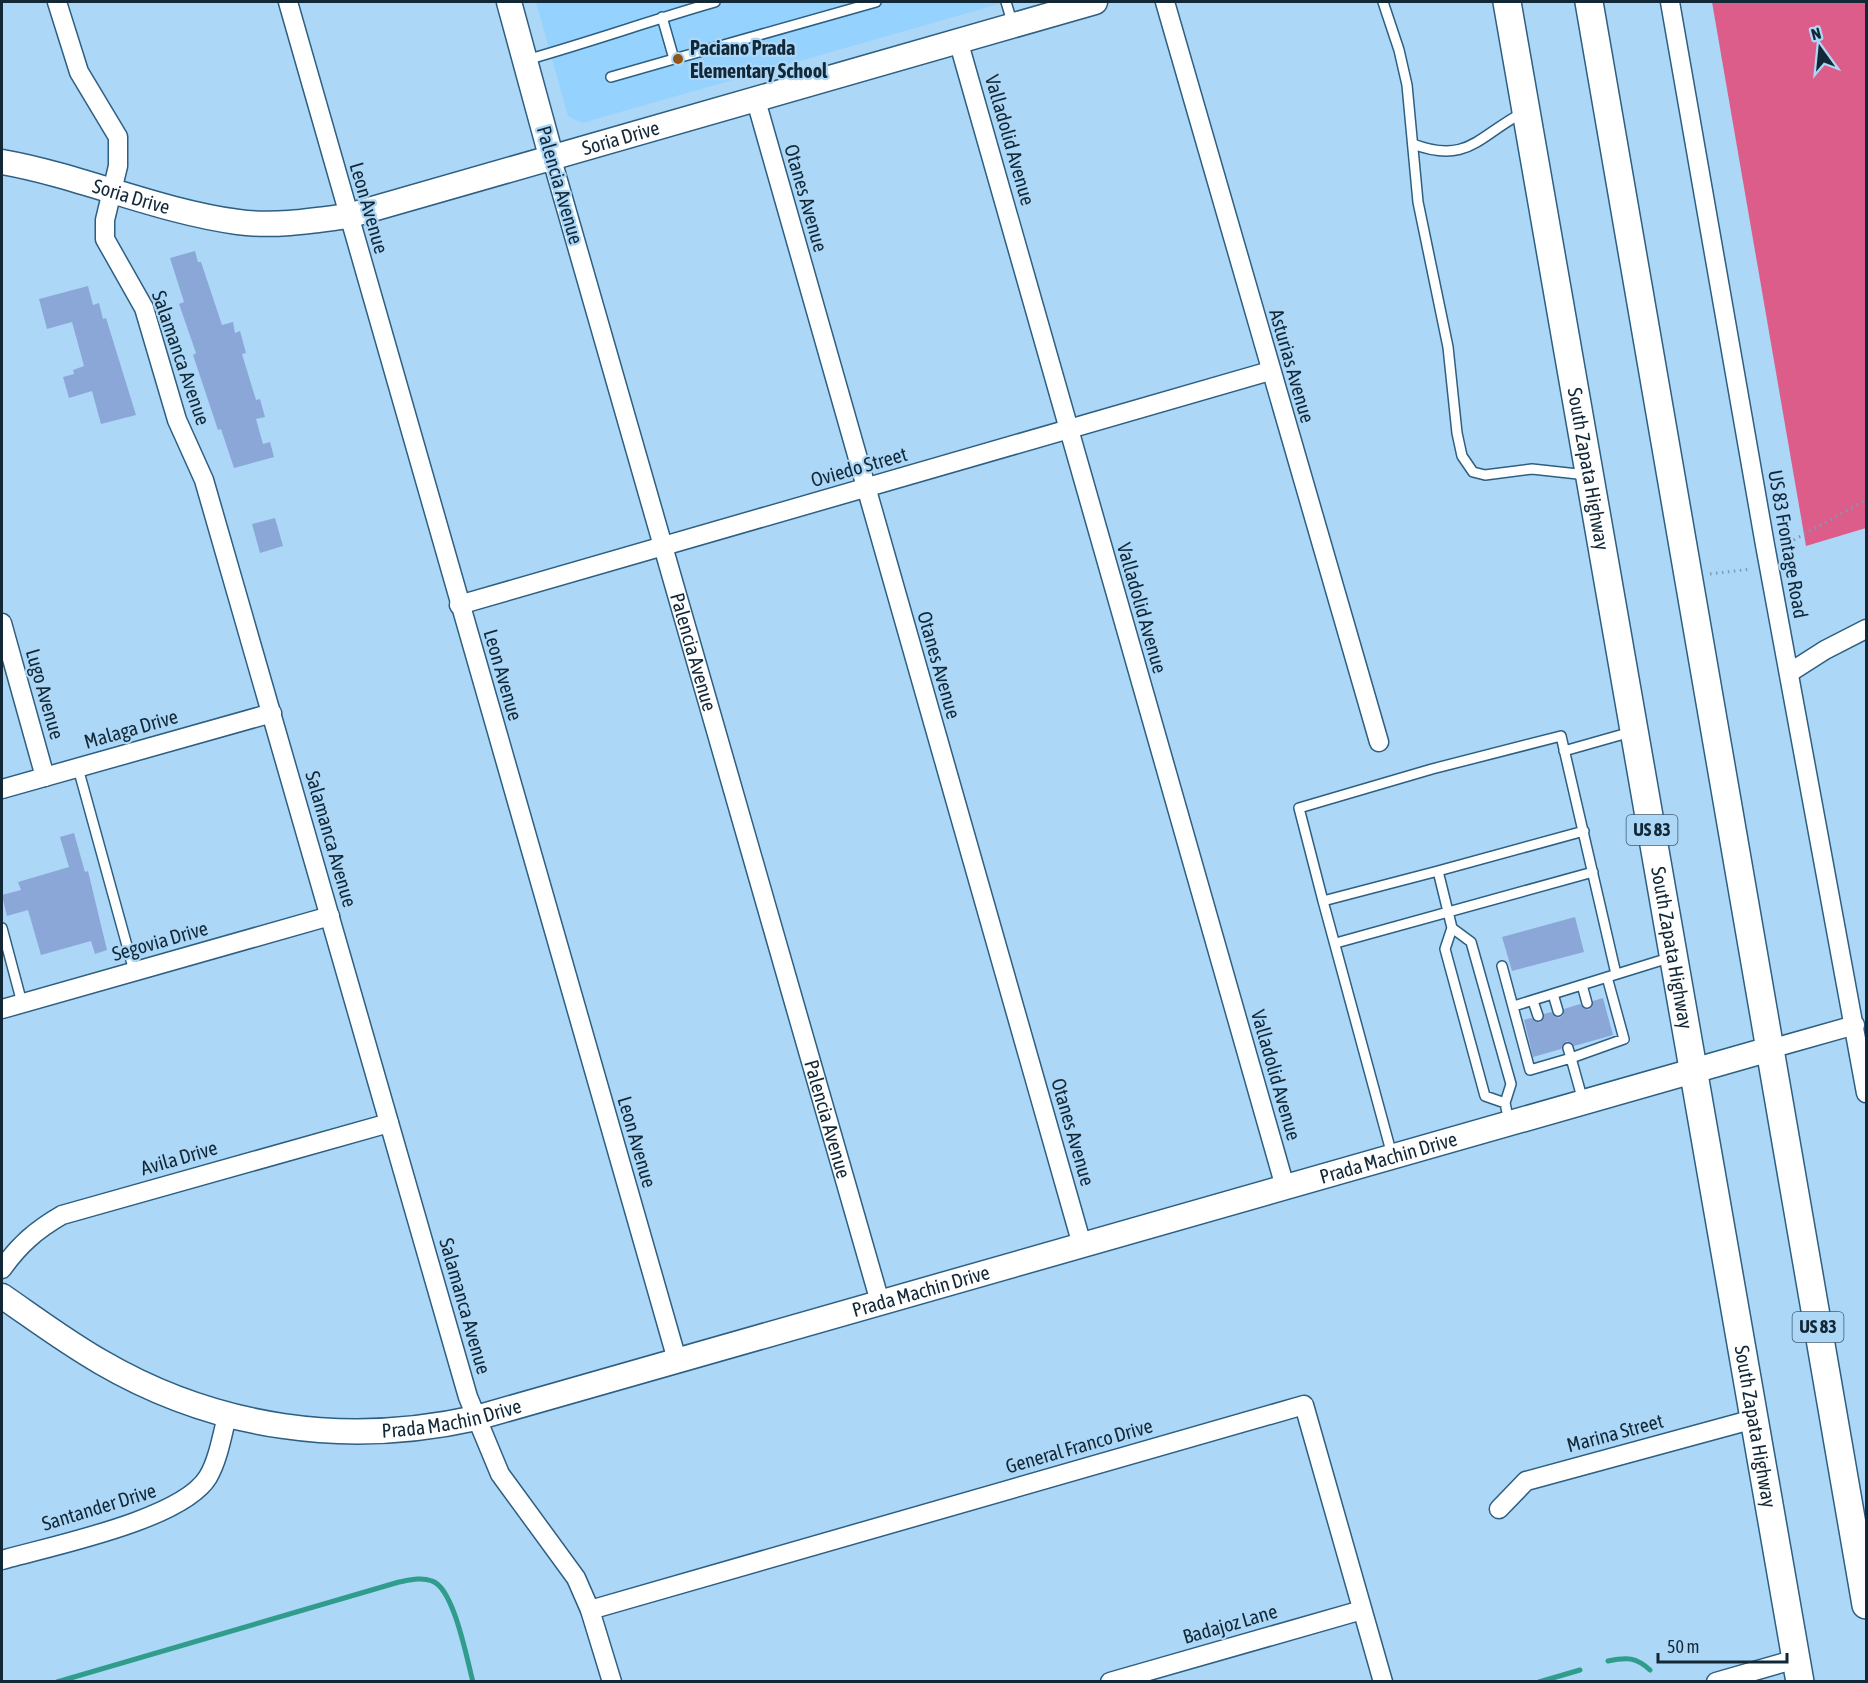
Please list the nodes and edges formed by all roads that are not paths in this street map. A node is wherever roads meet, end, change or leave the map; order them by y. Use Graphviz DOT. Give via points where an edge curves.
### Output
graph roads {
  1 [pos="57,2"];
  2 [pos="288,2"];
  3 [pos="509,2"];
  4 [pos="715,2"];
  5 [pos="876,2"];
  6 [pos="1006,2"];
  7 [pos="1095,2"];
  8 [pos="1165,2"];
  9 [pos="1383,2"];
  10 [pos="1507,2"];
  11 [pos="1589,2"];
  12 [pos="1670,2"];
  13 [pos="662,17"];
  14 [pos="1013,25"];
  15 [pos="958,40"];
  16 [pos="675,59"];
  17 [pos="525,60"];
  18 [pos="611,77"];
  19 [pos="755,97"];
  20 [pos="1526,111"];
  21 [pos="1413,144"];
  22 [pos="551,156"];
  23 [pos="2,162"];
  24 [pos="112,192"];
  25 [pos="348,216"];
  26 [pos="1270,371"];
  27 [pos="1067,430"];
  28 [pos="1590,476"];
  29 [pos="865,488"];
  30 [pos="662,547"];
  31 [pos="459,605"];
  32 [pos="2,623"];
  33 [pos="1866,629"];
  34 [pos="1789,673"];
  35 [pos="272,713"];
  36 [pos="1635,730"];
  37 [pos="1379,742"];
  38 [pos="1564,751"];
  39 [pos="78,768"];
  40 [pos="45,777"];
  41 [pos="2,789"];
  42 [pos="1584,831"];
  43 [pos="1438,871"];
  44 [pos="1593,873"];
  45 [pos="1323,901"];
  46 [pos="1448,914"];
  47 [pos="330,916"];
  48 [pos="2,928"];
  49 [pos="1452,928"];
  50 [pos="1336,943"];
  51 [pos="1674,957"];
  52 [pos="1502,966"];
  53 [pos="134,971"];
  54 [pos="1612,975"];
  55 [pos="1582,985"];
  56 [pos="1553,994"];
  57 [pos="1533,1001"];
  58 [pos="22,1003"];
  59 [pos="1587,1003"];
  60 [pos="1514,1006"];
  61 [pos="2,1009"];
  62 [pos="1558,1011"];
  63 [pos="1538,1016"];
  64 [pos="1855,1025"];
  65 [pos="1568,1048"];
  66 [pos="1770,1049"];
  67 [pos="1548,1053"];
  68 [pos="1570,1058"];
  69 [pos="1551,1064"];
  70 [pos="1694,1071"];
  71 [pos="1866,1093"];
  72 [pos="1583,1101"];
  73 [pos="1507,1113"];
  74 [pos="389,1123"];
  75 [pos="1393,1157"];
  76 [pos="1285,1187"];
  77 [pos="1082,1245"];
  78 [pos="2,1269"];
  79 [pos="2,1296"];
  80 [pos="880,1302"];
  81 [pos="676,1360"];
  82 [pos="227,1416"];
  83 [pos="476,1418"];
  84 [pos="1754,1419"];
  85 [pos="1499,1509"];
  86 [pos="2,1560"];
  87 [pos="1866,1605"];
  88 [pos="591,1610"];
  89 [pos="1362,1610"];
  90 [pos="1798,1670"];
  91 [pos="612,1682"];
  92 [pos="1110,1682"];
  93 [pos="1383,1682"];
  94 [pos="1716,1682"];
  1 -- 24 [label="street, Salamanca Avenue" via="79,72 118,137"];
  2 -- 25 [label="street, Leon Avenue"];
  3 -- 17 [label="street, Palencia Avenue"];
  4 -- 13 [label="lane"];
  5 -- 16 [label="lane"];
  6 -- 14 [label="lane"];
  7 -- 14 [label="street, Soria Drive"];
  8 -- 26 [label="street, Asturias Avenue"];
  9 -- 21 [label="lane" via="1405,76"];
  10 -- 20 [label="main road, South Zapata Highway / US 83"];
  11 -- 66 [label="main road, US 83"];
  12 -- 34 [label="street, US 83 Frontage Road"];
  13 -- 16 [label="lane"];
  13 -- 17 [label="lane"];
  14 -- 15 [label="street, Soria Drive"];
  15 -- 19 [label="street, Soria Drive"];
  15 -- 27 [label="street, Valladolid Avenue"];
  16 -- 18 [label="lane"];
  17 -- 22 [label="street, Palencia Avenue"];
  19 -- 22 [label="street, Soria Drive"];
  19 -- 29 [label="street, Otanes Avenue"];
  20 -- 21 [label="lane" via="1466,149 1432,151"];
  20 -- 28 [label="main road, South Zapata Highway / US 83"];
  21 -- 28 [label="lane" via="1419,202 1448,347 1462,456 1473,472 1485,475 1532,469"];
  22 -- 25 [label="street, Soria Drive"];
  22 -- 30 [label="street, Palencia Avenue"];
  23 -- 24 [label="street, Soria Drive"];
  24 -- 25 [label="street, Soria Drive" via="187,213 240,222 297,223"];
  24 -- 35 [label="street, Salamanca Avenue" via="105,239 144,308 177,420 204,480"];
  25 -- 31 [label="street, Leon Avenue"];
  26 -- 27 [label="street, Oviedo Street"];
  26 -- 37 [label="street, Asturias Avenue"];
  27 -- 29 [label="street, Oviedo Street"];
  27 -- 76 [label="street, Valladolid Avenue"];
  28 -- 36 [label="main road, South Zapata Highway / US 83"];
  29 -- 30 [label="street, Oviedo Street"];
  29 -- 77 [label="street, Otanes Avenue"];
  30 -- 31 [label="street, Oviedo Street"];
  30 -- 80 [label="street, Palencia Avenue"];
  31 -- 81 [label="street, Leon Avenue"];
  32 -- 40 [label="street, Lugo Avenue"];
  33 -- 34 [label="street"];
  34 -- 64 [label="street, US 83 Frontage Road"];
  35 -- 39 [label="street, Malaga Drive"];
  35 -- 47 [label="street, Salamanca Avenue"];
  36 -- 38 [label="lane"];
  36 -- 51 [label="main road, South Zapata Highway / US 83"];
  38 -- 42 [label="lane"];
  38 -- 45 [label="lane" via="1561,736 1299,808"];
  39 -- 40 [label="street, Malaga Drive"];
  39 -- 53 [label="lane"];
  40 -- 41 [label="street, Malaga Drive"];
  42 -- 43 [label="lane"];
  42 -- 44 [label="lane"];
  43 -- 45 [label="lane"];
  43 -- 46 [label="lane"];
  44 -- 46 [label="lane"];
  44 -- 54 [label="lane"];
  45 -- 50 [label="lane"];
  46 -- 49 [label="lane"];
  46 -- 50 [label="lane"];
  47 -- 53 [label="street, Segovia Drive"];
  47 -- 74 [label="street, Salamanca Avenue"];
  48 -- 58 [label="lane"];
  49 -- 73 [label="lane" via="1471,942 1511,1084"];
  49 -- 73 [label="lane" via="1445,949 1485,1096"];
  50 -- 75 [label="lane"];
  51 -- 54 [label="lane"];
  51 -- 70 [label="main road, South Zapata Highway / US 83"];
  52 -- 60 [label="lane"];
  53 -- 58 [label="street, Segovia Drive"];
  54 -- 55 [label="lane"];
  54 -- 68 [label="lane" via="1624,1039 1599,1043"];
  55 -- 56 [label="lane"];
  55 -- 59 [label="lane"];
  56 -- 57 [label="lane"];
  56 -- 62 [label="lane"];
  57 -- 60 [label="lane"];
  57 -- 63 [label="lane"];
  58 -- 61 [label="street, Segovia Drive"];
  60 -- 69 [label="lane" via="1530,1070"];
  64 -- 66 [label="street, Prada Machin Drive"];
  64 -- 71 [label="street, US 83 Frontage Road"];
  65 -- 68 [label="lane"];
  66 -- 70 [label="street, Prada Machin Drive"];
  66 -- 87 [label="main road, US 83"];
  67 -- 69 [label="lane"];
  68 -- 69 [label="lane"];
  68 -- 72 [label="lane"];
  70 -- 72 [label="street, Prada Machin Drive"];
  70 -- 84 [label="main road, South Zapata Highway / US 83"];
  72 -- 73 [label="street, Prada Machin Drive"];
  73 -- 75 [label="street, Prada Machin Drive"];
  74 -- 78 [label="street, Avila Drive" via="62,1215 17,1246"];
  74 -- 83 [label="street, Salamanca Avenue"];
  75 -- 76 [label="street, Prada Machin Drive"];
  76 -- 77 [label="street, Prada Machin Drive"];
  77 -- 80 [label="street, Prada Machin Drive"];
  79 -- 82 [label="street, Prada Machin Drive" via="99,1361 146,1386"];
  80 -- 81 [label="street, Prada Machin Drive"];
  81 -- 83 [label="street, Prada Machin Drive"];
  82 -- 83 [label="street, Prada Machin Drive" via="299,1430 347,1432 423,1428"];
  82 -- 86 [label="street, Santander Drive" via="208,1477 172,1509"];
  83 -- 88 [label="street, Salamanca Avenue" via="500,1474 576,1578"];
  84 -- 85 [label="street, Marina Street" via="1526,1480"];
  84 -- 90 [label="main road, South Zapata Highway / US 83"];
  88 -- 89 [label="street, General Franco Drive" via="1304,1405"];
  88 -- 91 [label="street, Salamanca Avenue"];
  89 -- 92 [label="street, Badajoz Lane"];
  89 -- 93 [label="street, General Franco Drive"];
  90 -- 94 [label="street"];
}
